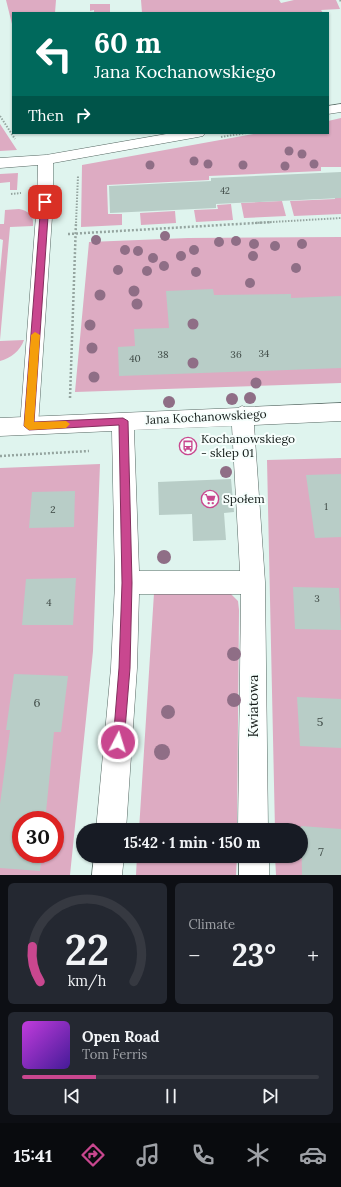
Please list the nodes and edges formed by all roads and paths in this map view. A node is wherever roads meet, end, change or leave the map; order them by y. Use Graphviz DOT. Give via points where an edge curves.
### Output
graph roads {
  1 [pos="341,108"];
  2 [pos="329,110"];
  3 [pos="192,134"];
  4 [pos="46,160"];
  5 [pos="0,163"];
  6 [pos="78,171"];
  7 [pos="341,218"];
  8 [pos="76,234"];
  9 [pos="42,235"];
  10 [pos="70,400"];
  11 [pos="341,412"];
  12 [pos="242,415"];
  13 [pos="123,421"];
  14 [pos="29,426"];
  15 [pos="0,427"];
  16 [pos="93,451"];
  17 [pos="0,456"];
  18 [pos="253,582"];
  19 [pos="127,583"];
  20 [pos="112,823"];
  21 [pos="254,823"];
  22 [pos="108,863"];
  23 [pos="254,863"];
  24 [pos="107,875"];
  25 [pos="254,875"];
  1 -- 2 [label="lane"];
  3 -- 4 [label="lane"];
  4 -- 5 [label="lane"];
  4 -- 9 [label="lane"];
  6 -- 8 [label="path"];
  7 -- 8 [label="path"];
  8 -- 9 [label="path"];
  8 -- 10 [label="path"];
  9 -- 14 [label="lane"];
  11 -- 12 [label="street, Jana Kochanowskiego"];
  12 -- 13 [label="street, Jana Kochanowskiego"];
  12 -- 18 [label="street, Kwiatowa"];
  13 -- 14 [label="street, Jana Kochanowskiego"];
  13 -- 19 [label="street"];
  14 -- 15 [label="street, Jana Kochanowskiego"];
  16 -- 17 [label="path"];
  18 -- 19 [label="street"];
  18 -- 21 [label="street, Kwiatowa"];
  19 -- 20 [label="street" via="124,668"];
  22 -- 24 [label="street"];
  23 -- 25 [label="street"];
}
